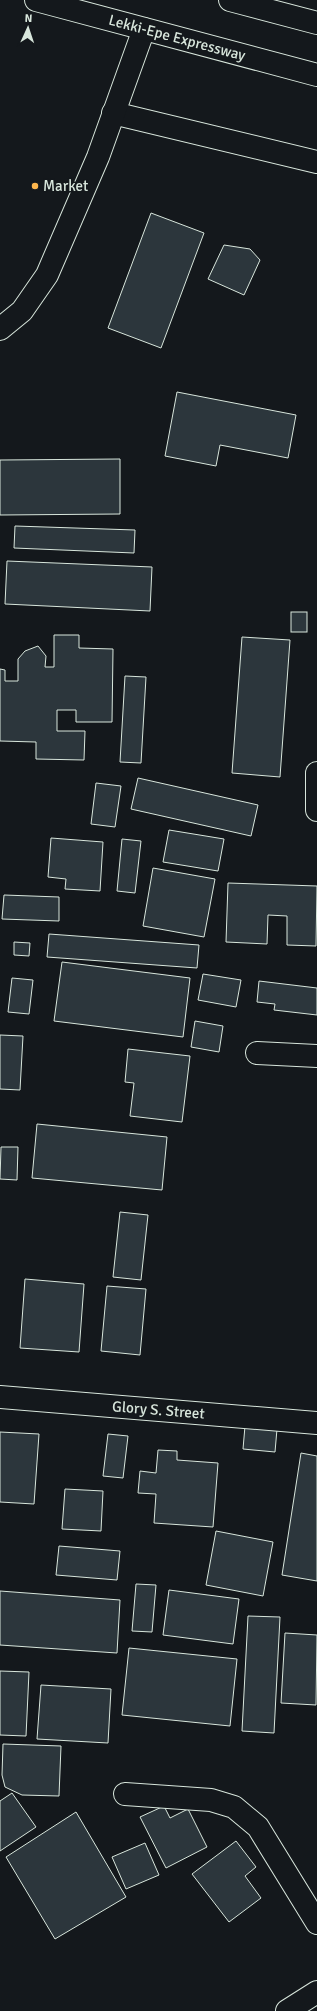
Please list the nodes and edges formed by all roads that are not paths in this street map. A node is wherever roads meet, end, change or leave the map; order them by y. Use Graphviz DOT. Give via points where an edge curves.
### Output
graph roads {
  1 [pos="36,0"];
  2 [pos="230,0"];
  3 [pos="317,23"];
  4 [pos="144,29"];
  5 [pos="317,75"];
  6 [pos="113,113"];
  7 [pos="317,162"];
  8 [pos="0,329"];
  9 [pos="317,773"];
  10 [pos="317,810"];
  11 [pos="257,1053"];
  12 [pos="317,1056"];
  13 [pos="0,1397"];
  14 [pos="317,1423"];
  15 [pos="125,1794"];
  16 [pos="317,1923"];
  17 [pos="317,1992"];
  18 [pos="287,2011"];
  1 -- 4 [label="main road, Lekki-Epe Expressway"];
  2 -- 3 [label="main road"];
  4 -- 5 [label="main road, Lekki-Epe Expressway"];
  4 -- 6 [label="main road"];
  6 -- 7 [label="main road"];
  6 -- 8 [label="main road" via="72,220 47,275 22,311"];
  9 -- 10 [label="main road"];
  11 -- 12 [label="main road"];
  13 -- 14 [label="main road, Glory S. Street"];
  15 -- 16 [label="main road" via="211,1800 234,1807 258,1827"];
  17 -- 18 [label="main road"];
}
